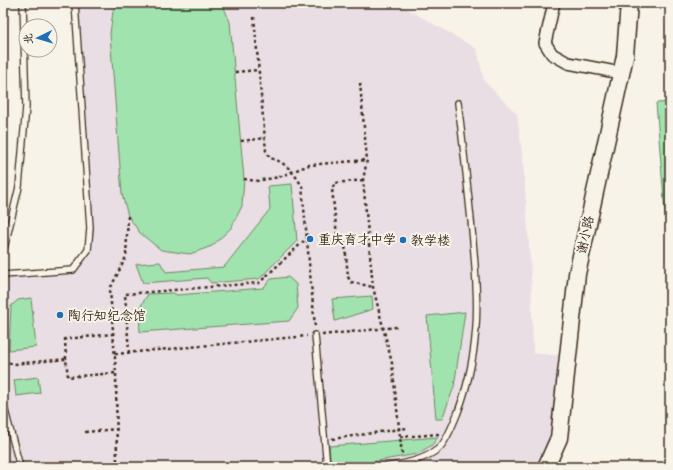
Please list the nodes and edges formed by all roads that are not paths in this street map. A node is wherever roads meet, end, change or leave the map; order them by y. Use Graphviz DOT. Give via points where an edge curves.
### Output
graph roads {
  1 [pos="23,3"];
  2 [pos="75,3"];
  3 [pos="554,3"];
  4 [pos="629,3"];
  5 [pos="621,73"];
  6 [pos="458,102"];
  7 [pos="3,253"];
  8 [pos="3,275"];
  9 [pos="316,335"];
  10 [pos="3,403"];
  11 [pos="20,467"];
  12 [pos="327,467"];
  13 [pos="384,467"];
  14 [pos="546,467"];
  1 -- 7 [label="lane" via="26,107 19,187"];
  2 -- 8 [label="lane" via="90,228 88,250 73,270"];
  3 -- 5 [label="street" via="545,43 552,54 568,63"];
  4 -- 5 [label="street, 谢小路" via="625,56"];
  5 -- 14 [label="street, 谢小路" via="577,274 559,438"];
  6 -- 13 [label="lane" via="478,303 475,350 465,394 453,425 439,448 422,458"];
  9 -- 12 [label="lane"];
  10 -- 11 [label="lane"];
}
